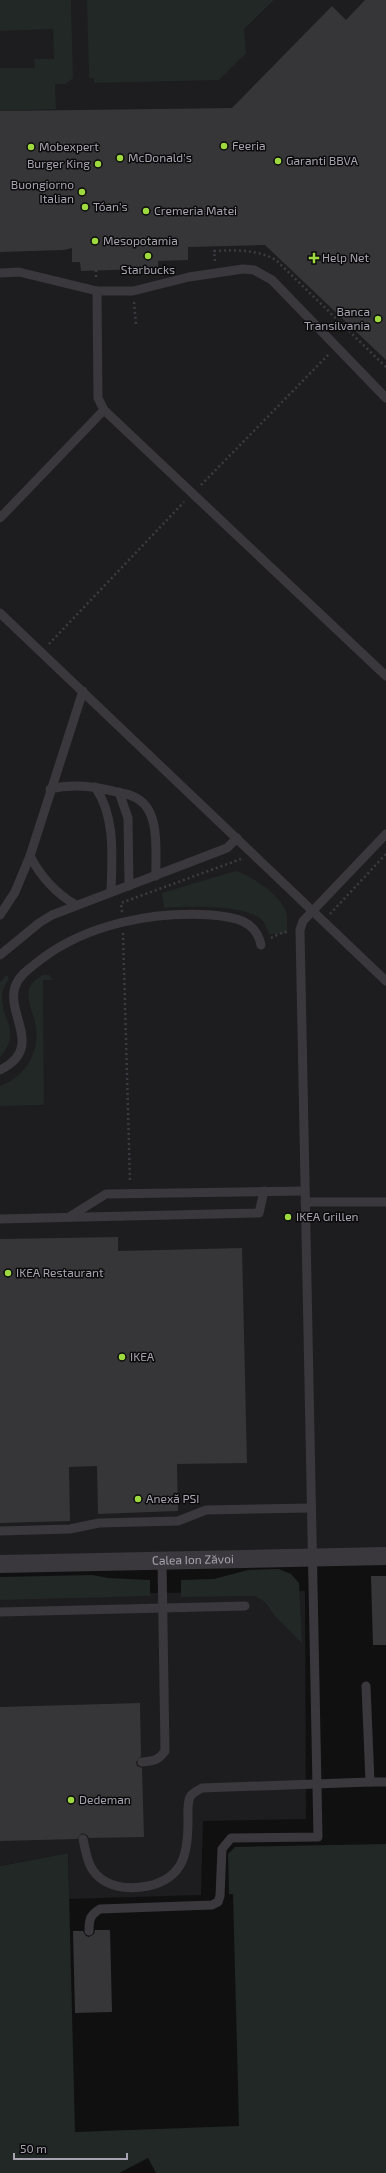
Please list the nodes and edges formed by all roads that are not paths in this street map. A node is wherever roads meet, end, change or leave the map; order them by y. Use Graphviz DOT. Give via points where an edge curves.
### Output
graph roads {
  1 [pos="0,274"];
  2 [pos="97,290"];
  3 [pos="386,398"];
  4 [pos="104,410"];
  5 [pos="0,518"];
  6 [pos="2,619"];
  7 [pos="386,676"];
  8 [pos="82,691"];
  9 [pos="95,787"];
  10 [pos="50,789"];
  11 [pos="119,792"];
  12 [pos="386,834"];
  13 [pos="237,838"];
  14 [pos="30,856"];
  15 [pos="156,876"];
  16 [pos="129,886"];
  17 [pos="111,892"];
  18 [pos="76,905"];
  19 [pos="313,910"];
  20 [pos="0,915"];
  21 [pos="261,945"];
  22 [pos="0,955"];
  23 [pos="386,981"];
  24 [pos="0,1070"];
  25 [pos="264,1191"];
  26 [pos="305,1191"];
  27 [pos="305,1202"];
  28 [pos="386,1202"];
  29 [pos="68,1217"];
  30 [pos="0,1219"];
  31 [pos="311,1508"];
  32 [pos="0,1531"];
  33 [pos="386,1556"];
  34 [pos="312,1558"];
  35 [pos="162,1561"];
  36 [pos="0,1564"];
  37 [pos="245,1606"];
  38 [pos="163,1608"];
  39 [pos="0,1612"];
  40 [pos="366,1686"];
  41 [pos="142,1762"];
  42 [pos="370,1782"];
  43 [pos="386,1782"];
  44 [pos="317,1785"];
  45 [pos="83,1839"];
  46 [pos="90,1931"];
  1 -- 2 [label="lane" via="19,272"];
  2 -- 3 [label="lane" via="133,291 225,270 254,270 272,280"];
  2 -- 4 [label="lane" via="98,398"];
  4 -- 5 [label="lane"];
  4 -- 7 [label="lane"];
  6 -- 8 [label="lane"];
  8 -- 10 [label="lane"];
  8 -- 13 [label="lane"];
  9 -- 10 [label="lane" via="67,785"];
  9 -- 11 [label="lane"];
  9 -- 17 [label="lane" via="105,805 109,820"];
  10 -- 14 [label="lane"];
  11 -- 15 [label="lane" via="133,796 147,807 150,813 154,829"];
  11 -- 16 [label="lane" via="128,818"];
  12 -- 19 [label="lane"];
  13 -- 15 [label="lane" via="227,848"];
  13 -- 19 [label="lane"];
  14 -- 18 [label="lane" via="51,886"];
  14 -- 20 [label="lane" via="15,892"];
  15 -- 16 [label="lane"];
  16 -- 17 [label="lane"];
  17 -- 18 [label="lane"];
  18 -- 22 [label="lane" via="39,923"];
  19 -- 23 [label="lane"];
  19 -- 26 [label="lane" via="303,921 300,930"];
  21 -- 24 [label="lane" via="259,934 250,925 234,918 182,915 123,922 61,945 20,978 14,995 22,1026 21,1047 10,1064"];
  25 -- 26 [label="lane"];
  25 -- 29 [label="lane" via="106,1194"];
  25 -- 29 [label="lane" via="259,1213"];
  26 -- 27 [label="lane"];
  27 -- 28 [label="lane"];
  27 -- 31 [label="lane"];
  29 -- 30 [label="lane"];
  31 -- 32 [label="lane" via="206,1510 178,1521 99,1523 70,1529"];
  31 -- 34 [label="lane"];
  33 -- 34 [label="street, Calea Ion Zăvoi"];
  34 -- 35 [label="street, Calea Ion Zăvoi"];
  34 -- 44 [label="lane"];
  35 -- 36 [label="street, Calea Ion Zăvoi"];
  35 -- 38 [label="lane"];
  37 -- 38 [label="lane"];
  38 -- 39 [label="lane"];
  38 -- 41 [label="lane" via="165,1751 154,1761"];
  40 -- 42 [label="lane"];
  42 -- 43 [label="lane"];
  42 -- 44 [label="lane"];
  44 -- 45 [label="lane" via="209,1787 197,1791 188,1802 188,1842 181,1866 173,1875 151,1885 127,1888 99,1878 88,1864"];
  44 -- 46 [label="lane" via="318,1837 231,1838 222,1849 218,1902 212,1905 100,1909 92,1914 89,1920"];
}
